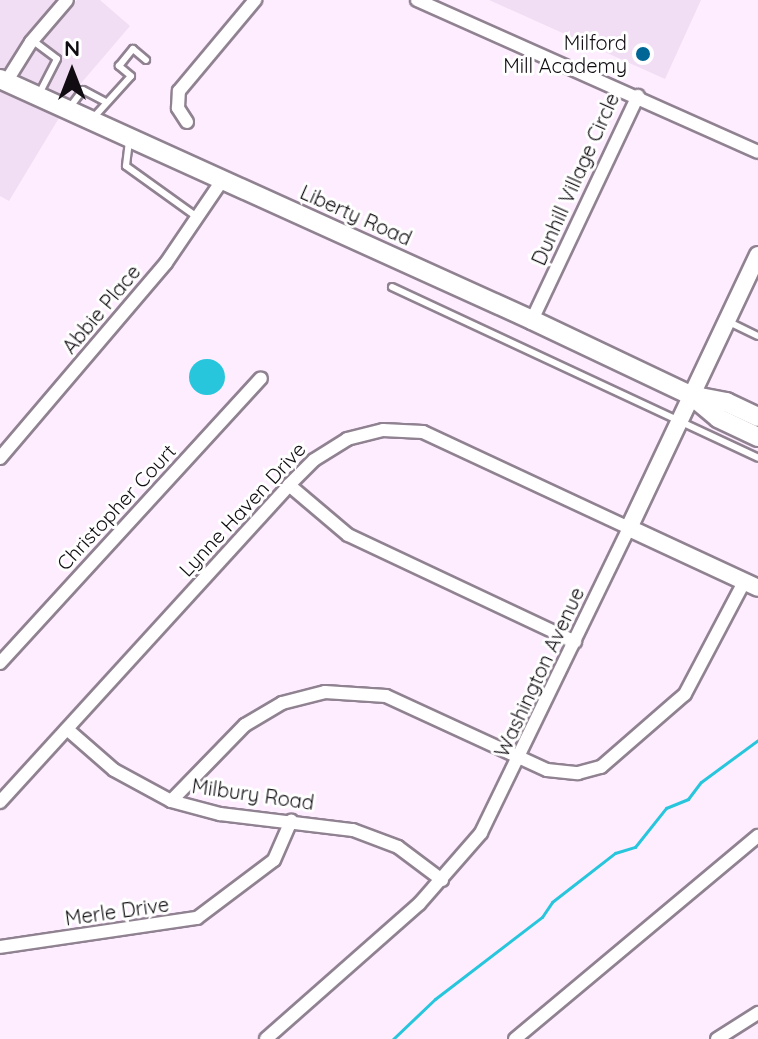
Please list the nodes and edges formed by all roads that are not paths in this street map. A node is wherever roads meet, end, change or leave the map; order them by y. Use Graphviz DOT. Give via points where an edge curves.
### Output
graph roads {
  1 [pos="67,0"];
  2 [pos="255,0"];
  3 [pos="417,0"];
  4 [pos="32,40"];
  5 [pos="146,60"];
  6 [pos="2,85"];
  7 [pos="38,96"];
  8 [pos="638,96"];
  9 [pos="106,102"];
  10 [pos="68,110"];
  11 [pos="92,119"];
  12 [pos="187,122"];
  13 [pos="130,137"];
  14 [pos="758,152"];
  15 [pos="223,179"];
  16 [pos="199,218"];
  17 [pos="758,255"];
  18 [pos="392,287"];
  19 [pos="532,320"];
  20 [pos="727,321"];
  21 [pos="758,336"];
  22 [pos="261,378"];
  23 [pos="692,396"];
  24 [pos="758,417"];
  25 [pos="680,422"];
  26 [pos="758,437"];
  27 [pos="0,458"];
  28 [pos="758,458"];
  29 [pos="289,485"];
  30 [pos="629,528"];
  31 [pos="751,585"];
  32 [pos="575,642"];
  33 [pos="0,663"];
  34 [pos="67,729"];
  35 [pos="521,759"];
  36 [pos="171,801"];
  37 [pos="0,802"];
  38 [pos="291,821"];
  39 [pos="758,836"];
  40 [pos="442,880"];
  41 [pos="0,947"];
  42 [pos="758,1013"];
  43 [pos="266,1039"];
  44 [pos="515,1039"];
  45 [pos="717,1039"];
  1 -- 4 [label="street"];
  2 -- 12 [label="street" via="179,91 178,108"];
  3 -- 8 [label="street, Dunhill Village Circle" via="595,83"];
  4 -- 6 [label="street"];
  4 -- 7 [label="lane" via="57,59"];
  5 -- 9 [label="lane" via="133,49 119,66 131,76"];
  6 -- 7 [label="main road, Liberty Road"];
  7 -- 10 [label="main road, Liberty Road"];
  8 -- 14 [label="street"];
  8 -- 19 [label="street, Dunhill Village Circle"];
  9 -- 10 [label="lane" via="83,90"];
  9 -- 11 [label="lane"];
  10 -- 11 [label="main road, Liberty Road"];
  11 -- 13 [label="main road, Liberty Road"];
  13 -- 15 [label="main road, Liberty Road"];
  13 -- 16 [label="lane" via="126,166"];
  15 -- 16 [label="street, Abbie Place"];
  15 -- 19 [label="main road, Liberty Road"];
  16 -- 27 [label="street, Abbie Place" via="137,300"];
  17 -- 20 [label="main road, Washington Avenue"];
  18 -- 25 [label="lane"];
  19 -- 23 [label="main road, Liberty Road"];
  20 -- 21 [label="lane"];
  20 -- 23 [label="main road, Washington Avenue"];
  22 -- 33 [label="street, Christopher Court"];
  23 -- 24 [label="main road, Liberty Road" via="726,402"];
  23 -- 25 [label="main road, Washington Avenue"];
  23 -- 26 [label="main road, Liberty Road" via="718,418"];
  25 -- 28 [label="lane"];
  25 -- 30 [label="main road, Washington Avenue"];
  29 -- 30 [label="street, Lynne Haven Drive" via="314,460 347,439 383,430 412,431 443,439"];
  29 -- 32 [label="street" via="331,523 371,548"];
  29 -- 34 [label="street, Lynne Haven Drive"];
  30 -- 31 [label="main road, Lynne Haven Drive"];
  30 -- 32 [label="street, Washington Avenue"];
  31 -- 35 [label="street" via="685,694 613,759 589,771 563,774"];
  32 -- 35 [label="street, Washington Avenue"];
  34 -- 36 [label="street, Milbury Road" via="114,770"];
  34 -- 37 [label="street, Lynne Haven Drive"];
  35 -- 36 [label="street" via="386,696 325,692 282,703 245,725"];
  35 -- 40 [label="street, Washington Avenue" via="481,833"];
  36 -- 38 [label="street, Milbury Road" via="220,814"];
  38 -- 40 [label="street, Milbury Road" via="376,838 420,861"];
  38 -- 41 [label="street, Merle Drive" via="274,860 197,918"];
  39 -- 44 [label="street"];
  40 -- 43 [label="street, Washington Avenue"];
  42 -- 45 [label="street"];
}
